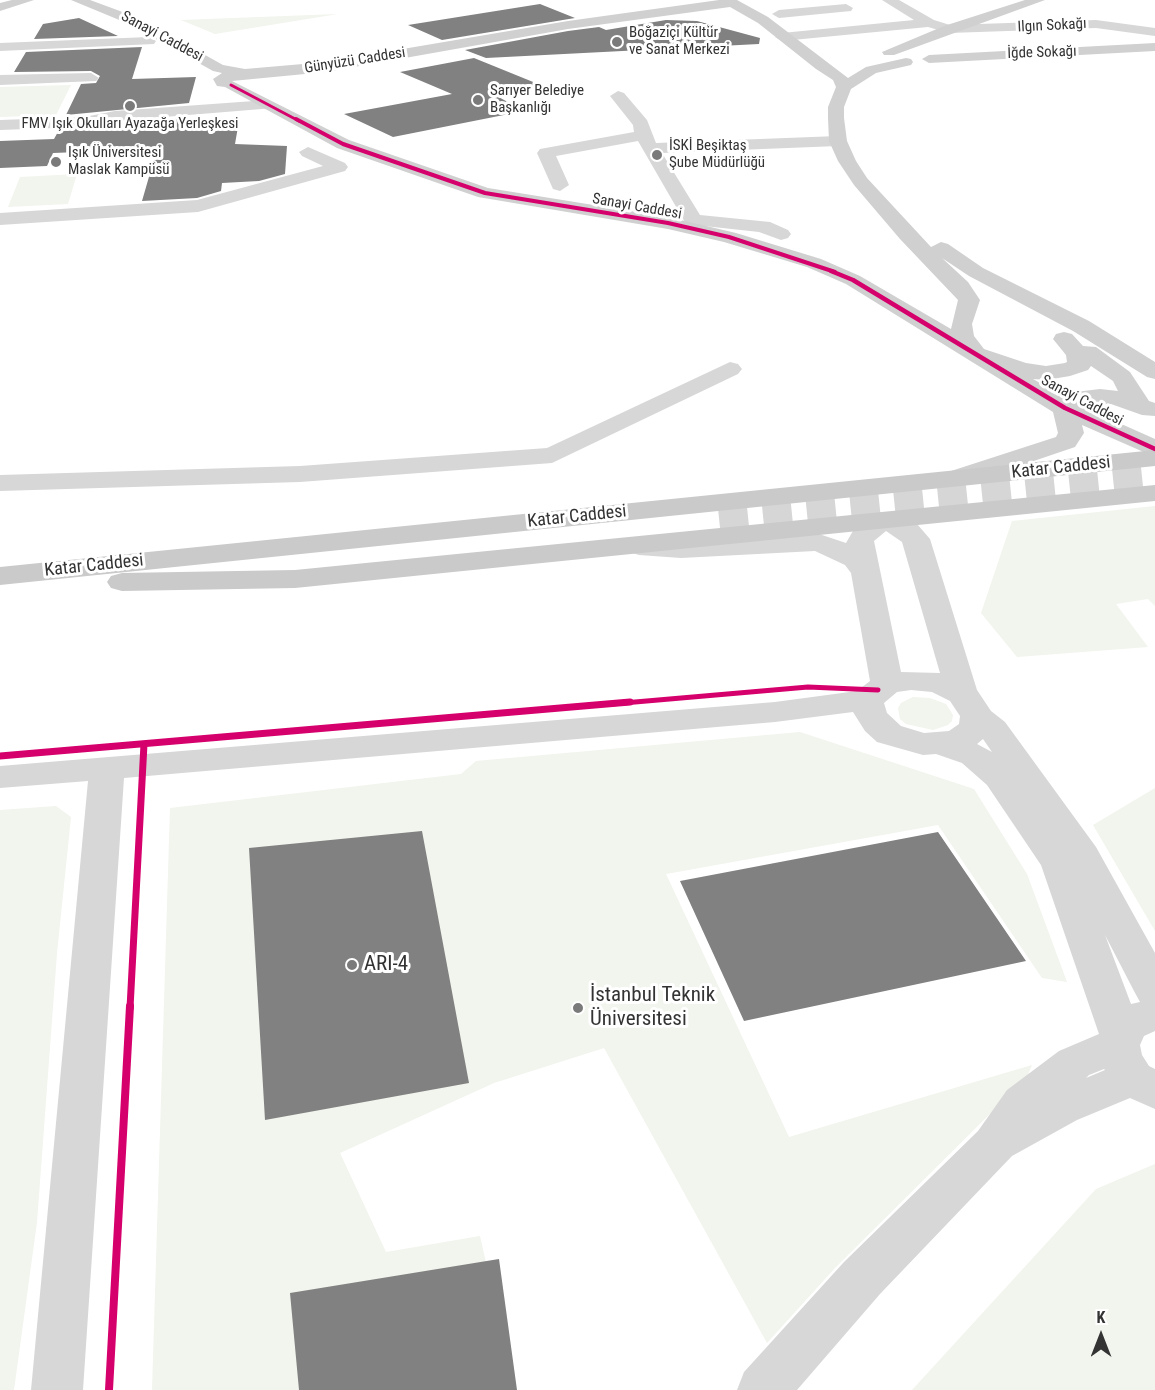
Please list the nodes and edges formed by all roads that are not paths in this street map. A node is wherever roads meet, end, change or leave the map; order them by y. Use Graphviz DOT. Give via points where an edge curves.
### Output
graph roads {
  1 [pos="27,0"];
  2 [pos="63,0"];
  3 [pos="78,0"];
  4 [pos="923,0"];
  5 [pos="1031,1"];
  6 [pos="725,3"];
  7 [pos="897,5"];
  8 [pos="0,7"];
  9 [pos="675,10"];
  10 [pos="779,14"];
  11 [pos="929,23"];
  12 [pos="949,29"];
  13 [pos="1155,32"];
  14 [pos="776,33"];
  15 [pos="149,41"];
  16 [pos="0,47"];
  17 [pos="1155,47"];
  18 [pos="929,59"];
  19 [pos="871,65"];
  20 [pos="297,71"];
  21 [pos="830,72"];
  22 [pos="91,78"];
  23 [pos="241,79"];
  24 [pos="0,80"];
  25 [pos="844,87"];
  26 [pos="618,96"];
  27 [pos="268,105"];
  28 [pos="0,126"];
  29 [pos="838,141"];
  30 [pos="647,142"];
  31 [pos="308,152"];
  32 [pos="560,185"];
  33 [pos="895,218"];
  34 [pos="0,219"];
  35 [pos="781,234"];
  36 [pos="976,272"];
  37 [pos="1064,339"];
  38 [pos="976,354"];
  39 [pos="730,369"];
  40 [pos="1155,372"];
  41 [pos="1065,408"];
  42 [pos="1148,409"];
  43 [pos="1155,449"];
  44 [pos="1155,458"];
  45 [pos="1079,465"];
  46 [pos="953,480"];
  47 [pos="0,483"];
  48 [pos="1155,493"];
  49 [pos="778,496"];
  50 [pos="719,518"];
  51 [pos="885,520"];
  52 [pos="639,546"];
  53 [pos="864,568"];
  54 [pos="0,576"];
  55 [pos="123,582"];
  56 [pos="0,595"];
  57 [pos="877,692"];
  58 [pos="970,705"];
  59 [pos="775,712"];
  60 [pos="889,734"];
  61 [pos="942,744"];
  62 [pos="107,768"];
  63 [pos="0,777"];
  64 [pos="1155,991"];
  65 [pos="1136,1052"];
  66 [pos="57,1390"];
  67 [pos="763,1390"];
  1 -- 8 [label="street"];
  2 -- 15 [label="street, Sanayi Caddesi"];
  3 -- 23 [label="street, Sanayi Caddesi" via="134,21"];
  4 -- 7 [label="street"];
  5 -- 12 [label="street"];
  6 -- 9 [label="street, Günyüzü Caddesi"];
  6 -- 9 [label="street"];
  6 -- 14 [label="street"];
  6 -- 20 [label="street, Günyüzü Caddesi" via="560,24"];
  7 -- 10 [label="street"];
  7 -- 11 [label="street"];
  9 -- 20 [label="street, Günyüzü Caddesi"];
  11 -- 12 [label="street, Ilgın Sokağı"];
  11 -- 14 [label="street"];
  12 -- 13 [label="street, Ilgın Sokağı" via="1096,24"];
  12 -- 19 [label="street"];
  14 -- 21 [label="street"];
  15 -- 16 [label="street"];
  15 -- 23 [label="street, Sanayi Caddesi"];
  17 -- 18 [label="street, İğde Sokağı"];
  18 -- 19 [label="street"];
  18 -- 19 [label="street"];
  19 -- 21 [label="street"];
  19 -- 25 [label="street"];
  20 -- 23 [label="street"];
  21 -- 25 [label="street" via="840,77"];
  21 -- 29 [label="street" via="820,104 821,117 826,133"];
  22 -- 24 [label="street"];
  23 -- 27 [label="street, Sanayi Caddesi"];
  25 -- 29 [label="street" via="836,107"];
  26 -- 30 [label="street" via="641,124"];
  27 -- 28 [label="street"];
  27 -- 38 [label="street, Sanayi Caddesi" via="343,144 485,193 668,223 814,263 853,280"];
  29 -- 30 [label="street"];
  29 -- 33 [label="street" via="860,181"];
  30 -- 32 [label="street" via="546,153"];
  30 -- 35 [label="street" via="693,220 763,226"];
  31 -- 34 [label="street" via="339,167 198,206"];
  33 -- 36 [label="street"];
  33 -- 38 [label="street" via="969,300 961,324 963,336"];
  36 -- 37 [label="street" via="997,293"];
  36 -- 40 [label="street" via="1071,320"];
  37 -- 38 [label="street" via="1077,354 1080,365 1070,369 1046,373 1022,370"];
  37 -- 42 [label="street" via="1122,377"];
  38 -- 41 [label="street, Sanayi Caddesi"];
  39 -- 47 [label="street" via="552,455 300,474"];
  41 -- 42 [label="street" via="1075,399 1089,396 1114,397"];
  41 -- 43 [label="street, Sanayi Caddesi"];
  41 -- 46 [label="street" via="1071,433 1066,442"];
  44 -- 45 [label="main road, Katar Caddesi"];
  45 -- 46 [label="main road, Katar Caddesi"];
  45 -- 51 [label="main road" via="914,498"];
  46 -- 49 [label="main road, Katar Caddesi"];
  48 -- 51 [label="main road"];
  49 -- 51 [label="main road"];
  49 -- 54 [label="main road, Katar Caddesi"];
  50 -- 55 [label="main road"];
  51 -- 52 [label="main road"];
  51 -- 53 [label="street" via="867,530 860,541"];
  51 -- 58 [label="street" via="916,539"];
  52 -- 53 [label="street" via="681,549 816,542 830,546"];
  52 -- 55 [label="main road" via="295,579"];
  53 -- 57 [label="street"];
  55 -- 56 [label="main road, Katar Caddesi"];
  57 -- 58 [label="street" via="905,680 925,680 939,683"];
  57 -- 59 [label="street"];
  57 -- 60 [label="street" via="873,719"];
  58 -- 61 [label="street" via="976,726 969,735"];
  58 -- 64 [label="street" via="993,729 1083,856"];
  59 -- 60 [label="street"];
  59 -- 62 [label="street"];
  60 -- 61 [label="street" via="914,743"];
  61 -- 65 [label="street" via="974,755 999,777 1059,863"];
  62 -- 63 [label="street"];
  62 -- 66 [label="street"];
  65 -- 67 [label="street" via="1061,1107 994,1145 862,1278"];
}
